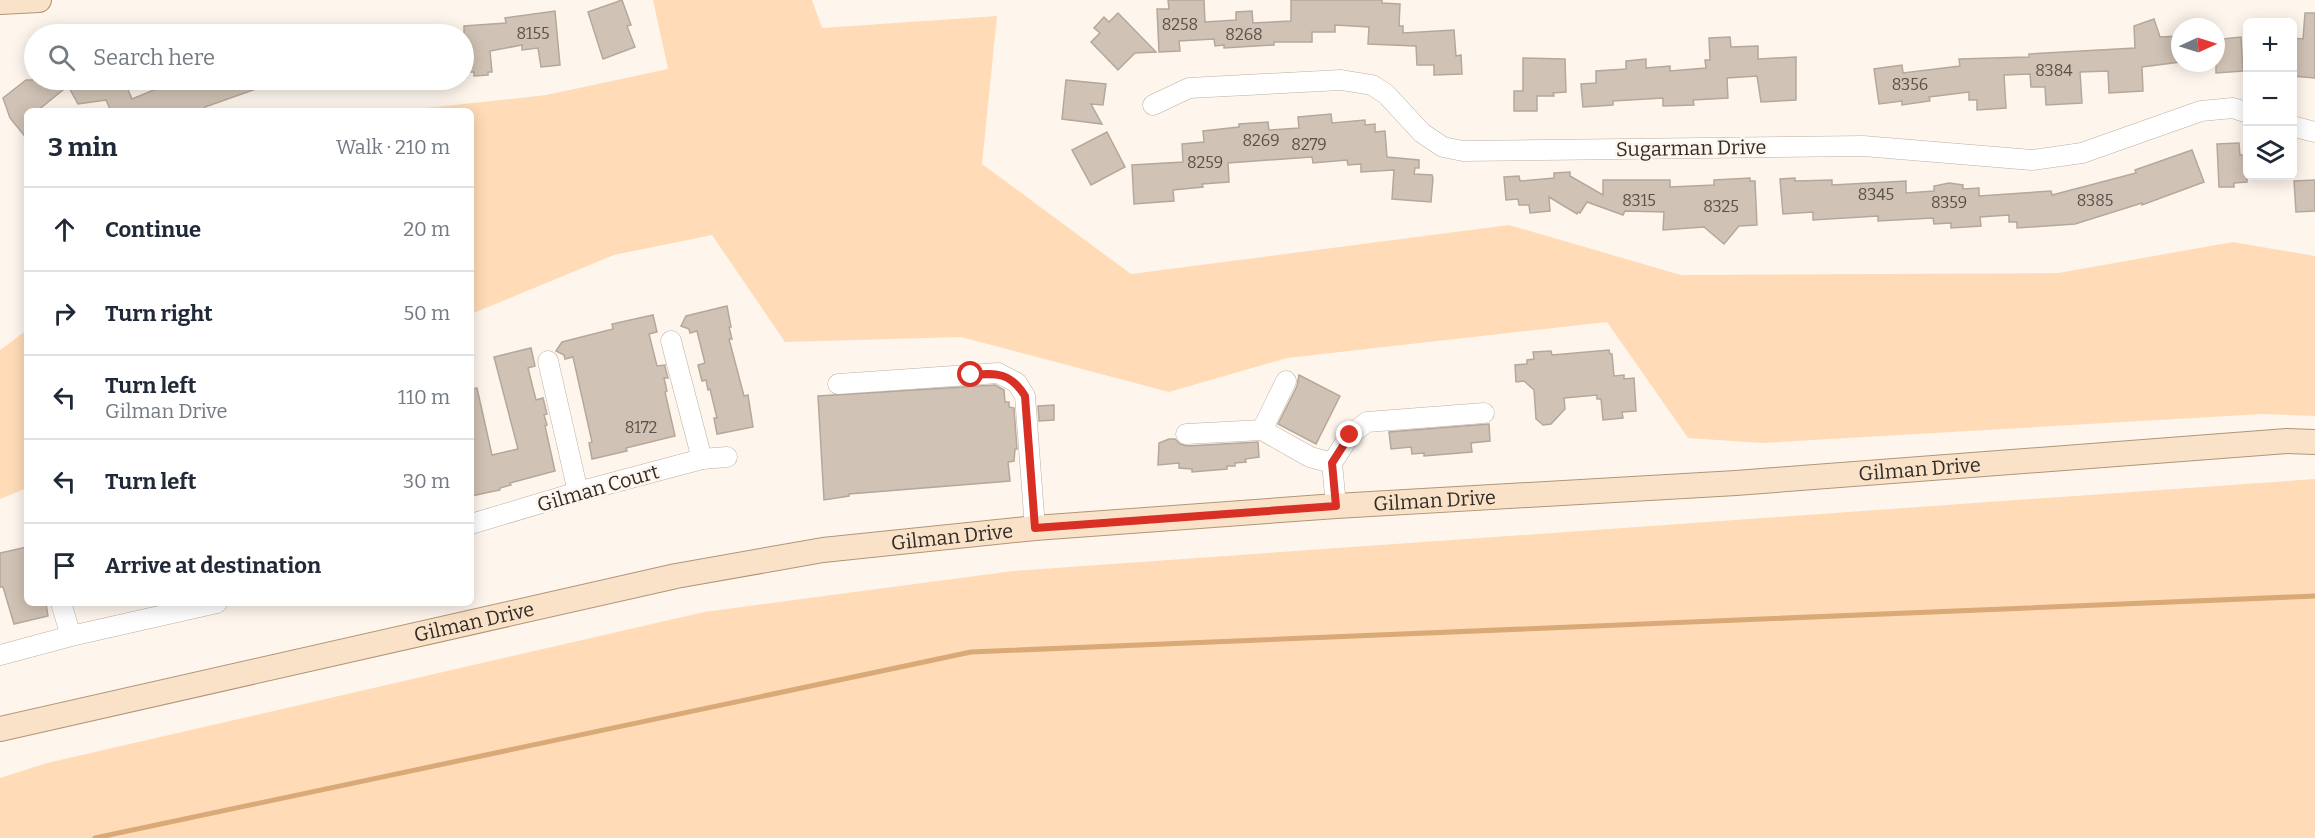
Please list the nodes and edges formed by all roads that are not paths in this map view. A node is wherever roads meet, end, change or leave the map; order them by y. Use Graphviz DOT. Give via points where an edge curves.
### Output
graph roads {
  1 [pos="39,0"];
  2 [pos="0,3"];
  3 [pos="1153,105"];
  4 [pos="2243,111"];
  5 [pos="2297,127"];
  6 [pos="2315,132"];
  7 [pos="672,340"];
  8 [pos="548,361"];
  9 [pos="1286,381"];
  10 [pos="838,384"];
  11 [pos="1484,413"];
  12 [pos="1262,430"];
  13 [pos="1186,434"];
  14 [pos="2315,442"];
  15 [pos="727,458"];
  16 [pos="702,459"];
  17 [pos="1332,463"];
  18 [pos="578,492"];
  19 [pos="1336,506"];
  20 [pos="474,524"];
  21 [pos="1035,528"];
  22 [pos="62,606"];
  23 [pos="192,606"];
  24 [pos="71,636"];
  25 [pos="0,655"];
  26 [pos="0,729"];
  1 -- 2 [label="main road"];
  3 -- 4 [label="street, Sugarman Drive" via="1189,88 1341,80 1372,86 1386,94 1422,133 1443,147 1462,151 1863,146 2032,160 2082,153 2201,111"];
  5 -- 6 [label="street"];
  7 -- 16 [label="street"];
  8 -- 18 [label="street"];
  9 -- 12 [label="street"];
  10 -- 21 [label="street" via="998,373 1017,383 1025,396"];
  11 -- 17 [label="street" via="1367,422 1350,435"];
  12 -- 13 [label="street"];
  12 -- 17 [label="street" via="1310,457"];
  14 -- 19 [label="main road, Gilman Drive" via="1736,483"];
  15 -- 16 [label="street, Gilman Court"];
  16 -- 18 [label="street, Gilman Court"];
  17 -- 19 [label="street"];
  18 -- 20 [label="street, Gilman Court"];
  19 -- 21 [label="main road, Gilman Drive"];
  21 -- 26 [label="main road, Gilman Drive" via="823,550 676,576"];
  22 -- 24 [label="street"];
  23 -- 24 [label="street"];
  24 -- 25 [label="street"];
}
